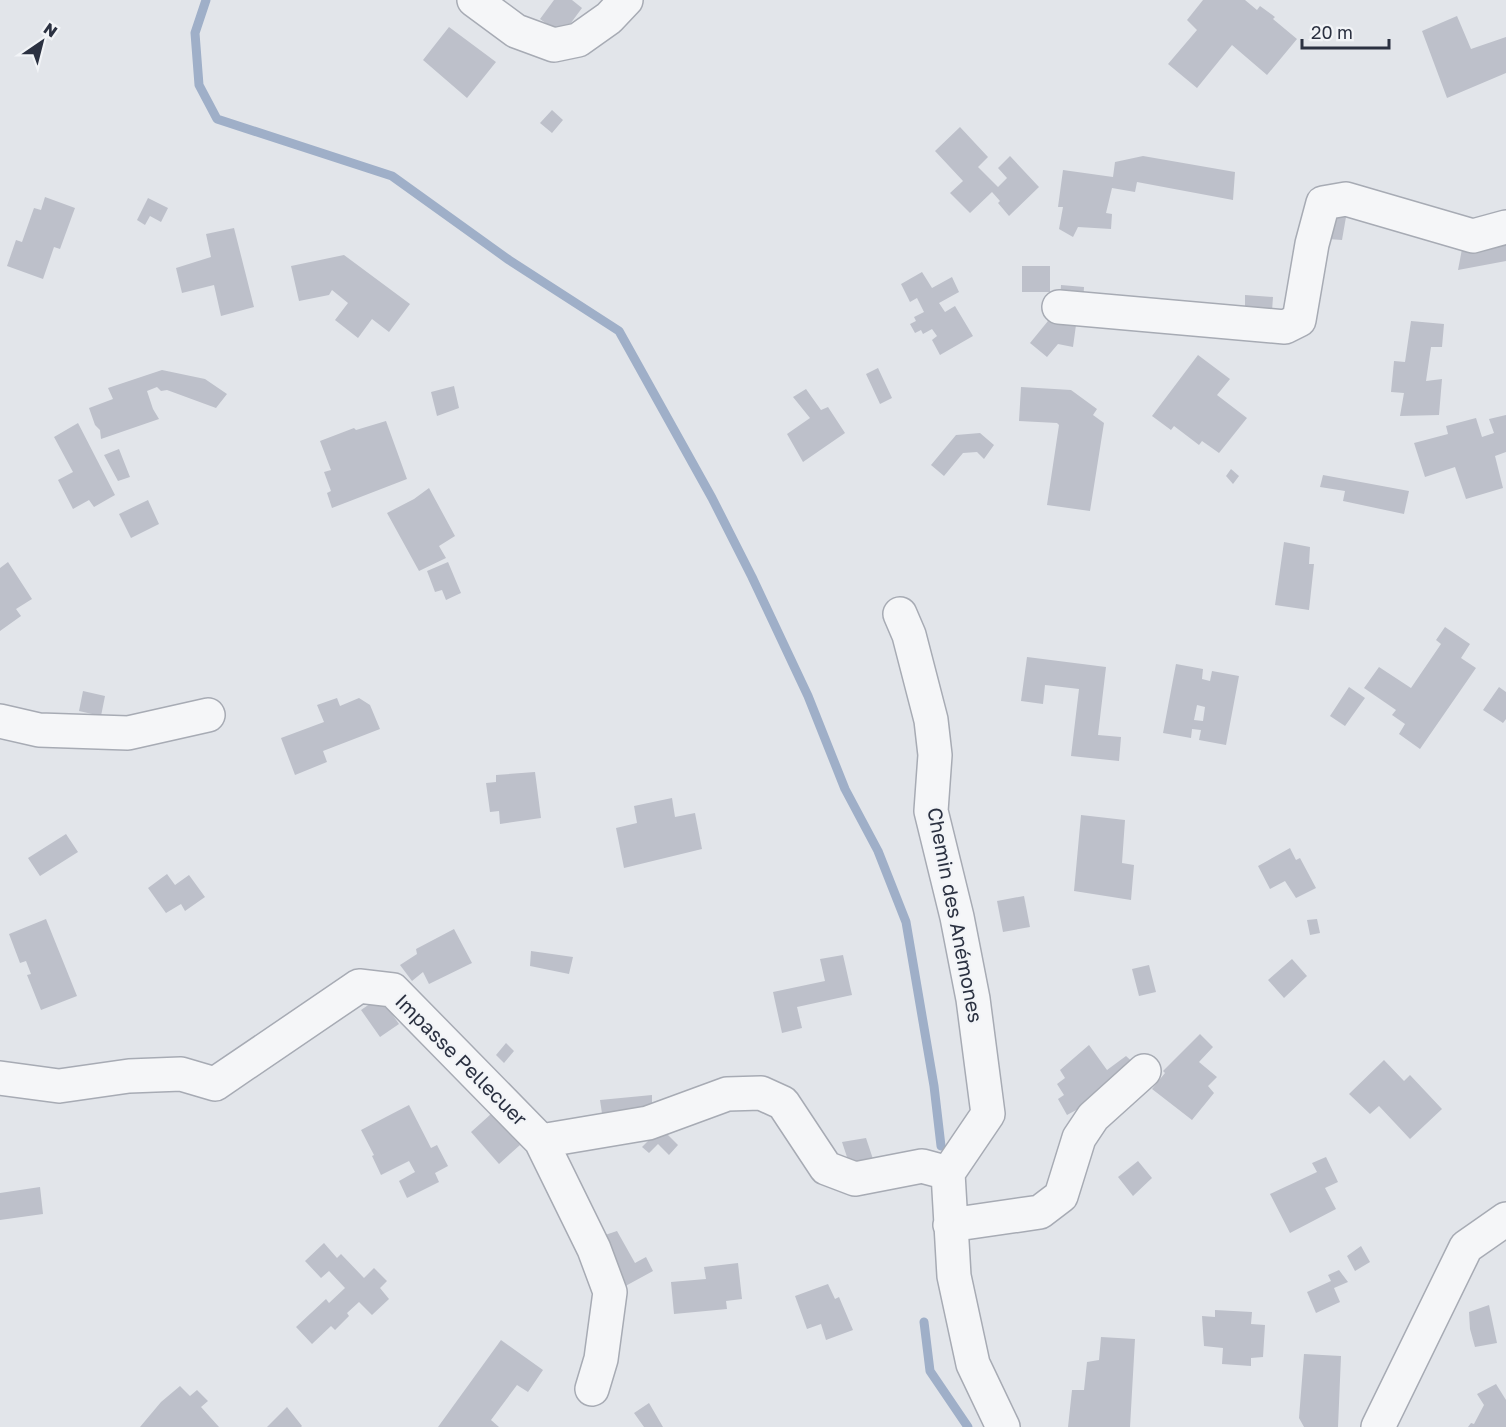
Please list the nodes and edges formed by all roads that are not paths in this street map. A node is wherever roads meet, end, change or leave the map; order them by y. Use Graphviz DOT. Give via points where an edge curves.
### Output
graph roads {
  1 [pos="474,0"];
  2 [pos="626,0"];
  3 [pos="1506,227"];
  4 [pos="1059,307"];
  5 [pos="900,614"];
  6 [pos="208,715"];
  7 [pos="0,721"];
  8 [pos="1144,1071"];
  9 [pos="0,1078"];
  10 [pos="541,1141"];
  11 [pos="935,1170"];
  12 [pos="1506,1220"];
  13 [pos="950,1225"];
  14 [pos="592,1389"];
  15 [pos="1003,1427"];
  16 [pos="1378,1427"];
  1 -- 2 [label="street" via="516,31 554,45 578,40"];
  3 -- 4 [label="street" via="1473,236 1346,199 1323,203 1299,320 1285,327"];
  5 -- 11 [label="street, Chemin des Anémones" via="931,720 935,755 932,811 973,999 988,1114"];
  6 -- 7 [label="street" via="128,733 39,730"];
  8 -- 13 [label="street" via="1093,1117 1078,1138 1061,1196 1040,1212"];
  9 -- 10 [label="street, Impasse Pellecuer" via="59,1086 129,1076 181,1074 215,1084 359,986 393,990"];
  10 -- 11 [label="street" via="648,1123 727,1094 761,1093 783,1103 826,1168 855,1179"];
  10 -- 14 [label="street, Impasse Pellecuer" via="594,1249 610,1292 601,1359"];
  11 -- 13 [label="street"];
  12 -- 16 [label="street" via="1466,1247"];
  13 -- 15 [label="street" via="954,1276 973,1364"];
}
